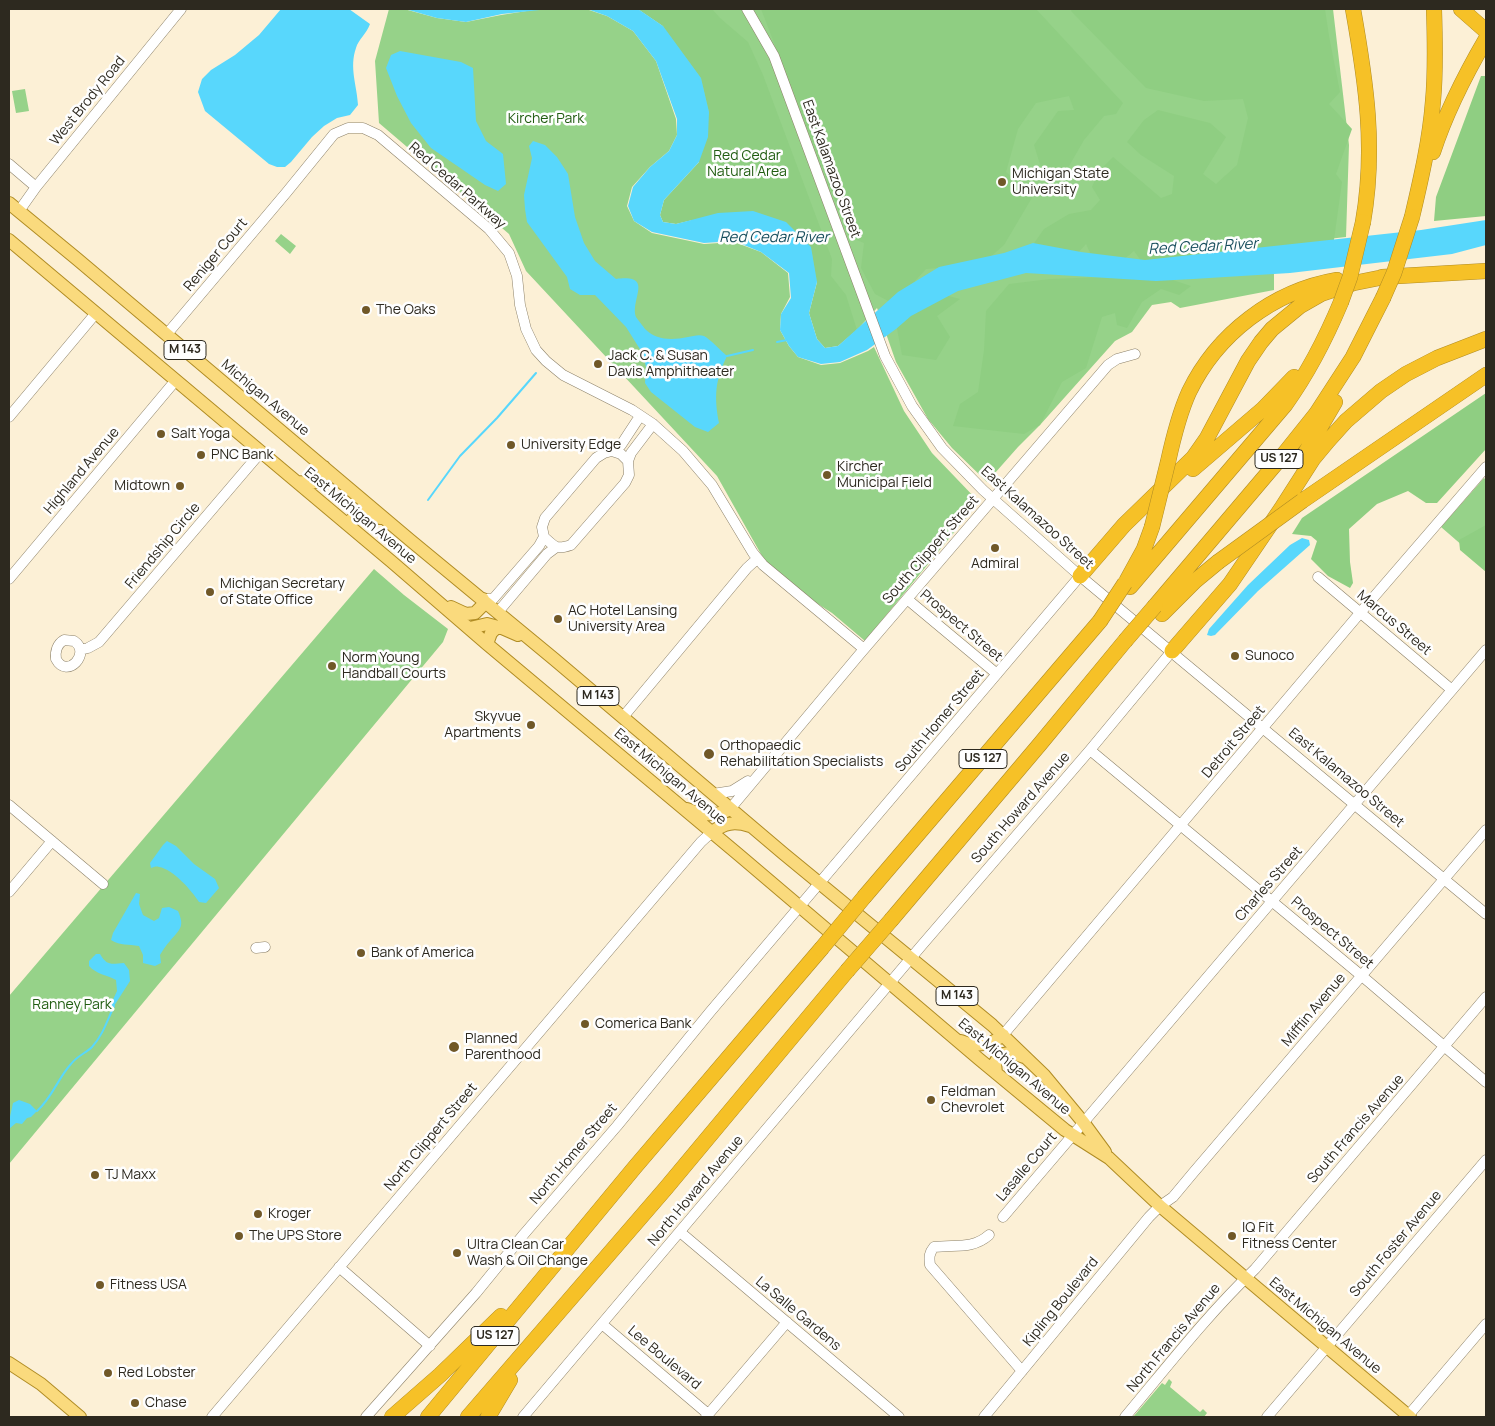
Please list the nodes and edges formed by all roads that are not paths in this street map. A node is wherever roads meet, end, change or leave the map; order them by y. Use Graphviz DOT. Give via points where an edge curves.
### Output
graph roads {
  1 [pos="181,9"];
  2 [pos="747,9"];
  3 [pos="1353,9"];
  4 [pos="1434,9"];
  5 [pos="1460,9"];
  6 [pos="1482,28"];
  7 [pos="1486,39"];
  8 [pos="9,164"];
  9 [pos="36,187"];
  10 [pos="286,193"];
  11 [pos="12,208"];
  12 [pos="1412,217"];
  13 [pos="9,240"];
  14 [pos="1486,271"];
  15 [pos="1384,277"];
  16 [pos="1341,302"];
  17 [pos="96,313"];
  18 [pos="1369,327"];
  19 [pos="167,334"];
  20 [pos="1486,339"];
  21 [pos="1135,354"];
  22 [pos="1486,376"];
  23 [pos="176,380"];
  24 [pos="640,416"];
  25 [pos="9,417"];
  26 [pos="653,424"];
  27 [pos="612,451"];
  28 [pos="261,452"];
  29 [pos="628,461"];
  30 [pos="324,467"];
  31 [pos="1486,467"];
  32 [pos="296,482"];
  33 [pos="993,499"];
  34 [pos="1144,506"];
  35 [pos="390,523"];
  36 [pos="347,524"];
  37 [pos="544,537"];
  38 [pos="1260,539"];
  39 [pos="410,540"];
  40 [pos="555,548"];
  41 [pos="757,558"];
  42 [pos="1080,576"];
  43 [pos="1318,577"];
  44 [pos="9,579"];
  45 [pos="1128,585"];
  46 [pos="433,597"];
  47 [pos="483,599"];
  48 [pos="907,599"];
  49 [pos="1158,610"];
  50 [pos="498,612"];
  51 [pos="1360,613"];
  52 [pos="466,614"];
  53 [pos="470,628"];
  54 [pos="502,628"];
  55 [pos="533,641"];
  56 [pos="487,644"];
  57 [pos="864,649"];
  58 [pos="80,650"];
  59 [pos="1486,650"];
  60 [pos="1172,651"];
  61 [pos="997,674"];
  62 [pos="1452,690"];
  63 [pos="623,717"];
  64 [pos="1264,728"];
  65 [pos="1090,750"];
  66 [pos="757,775"];
  67 [pos="713,794"];
  68 [pos="9,804"];
  69 [pos="1356,804"];
  70 [pos="680,806"];
  71 [pos="730,809"];
  72 [pos="1180,826"];
  73 [pos="1486,830"];
  74 [pos="712,832"];
  75 [pos="758,832"];
  76 [pos="52,841"];
  77 [pos="1444,879"];
  78 [pos="103,884"];
  79 [pos="820,884"];
  80 [pos="9,892"];
  81 [pos="1272,901"];
  82 [pos="800,906"];
  83 [pos="1486,914"];
  84 [pos="911,958"];
  85 [pos="1361,976"];
  86 [pos="890,983"];
  87 [pos="1486,997"];
  88 [pos="992,1025"];
  89 [pos="1003,1035"];
  90 [pos="956,1039"];
  91 [pos="973,1045"];
  92 [pos="1444,1047"];
  93 [pos="1009,1052"];
  94 [pos="979,1059"];
  95 [pos="1028,1059"];
  96 [pos="996,1073"];
  97 [pos="1486,1082"];
  98 [pos="1083,1122"];
  99 [pos="1072,1135"];
  100 [pos="1109,1158"];
  101 [pos="1486,1160"];
  102 [pos="1160,1206"];
  103 [pos="1003,1217"];
  104 [pos="680,1232"];
  105 [pos="988,1235"];
  106 [pos="562,1256"];
  107 [pos="339,1267"];
  108 [pos="589,1278"];
  109 [pos="1245,1278"];
  110 [pos="787,1322"];
  111 [pos="602,1324"];
  112 [pos="1486,1324"];
  113 [pos="430,1346"];
  114 [pos="1326,1347"];
  115 [pos="9,1354"];
  116 [pos="9,1363"];
  117 [pos="1022,1372"];
  118 [pos="41,1384"];
  119 [pos="707,1416"];
  120 [pos="80,1417"];
  121 [pos="212,1417"];
  122 [pos="366,1417"];
  123 [pos="392,1417"];
  124 [pos="428,1417"];
  125 [pos="468,1417"];
  126 [pos="488,1417"];
  127 [pos="525,1417"];
  128 [pos="899,1417"];
  129 [pos="984,1417"];
  130 [pos="1126,1417"];
  131 [pos="1266,1417"];
  132 [pos="1408,1417"];
  1 -- 9 [label="street, West Brody Road"];
  2 -- 33 [label="street, East Kalamazoo Street" via="774,56 885,356 912,406 942,448"];
  3 -- 16 [label="highway, US 127, bridge" via="1370,129 1368,189 1354,262"];
  4 -- 12 [label="highway, US 127" via="1432,109 1425,161"];
  5 -- 6 [label="highway"];
  7 -- 12 [label="highway" via="1453,99"];
  8 -- 9 [label="street"];
  9 -- 11 [label="street, West Brody Road"];
  10 -- 19 [label="street, Reniger Court"];
  10 -- 24 [label="street, Red Cedar Parkway" via="334,134 348,128 363,128 378,135 489,229 509,253 517,276 526,329 536,350 554,370"];
  11 -- 19 [label="main road, Michigan Avenue / M 143"];
  12 -- 18 [label="highway, US 127, bridge" via="1394,273"];
  13 -- 17 [label="main road, M 143"];
  14 -- 15 [label="highway"];
  15 -- 34 [label="highway" via="1320,294 1272,329 1248,361 1199,451"];
  15 -- 45 [label="highway, bridge" via="1335,280 1303,288 1275,301 1242,324 1216,350 1193,385 1180,416 1152,527"];
  16 -- 34 [label="highway" via="1309,357 1281,392 1172,487"];
  16 -- 45 [label="highway, US 127" via="1313,362 1285,405"];
  17 -- 23 [label="main road, M 143"];
  17 -- 25 [label="street"];
  18 -- 38 [label="highway" via="1345,384"];
  18 -- 49 [label="highway, US 127" via="1338,382 1301,433"];
  19 -- 30 [label="main road, Michigan Avenue / M 143"];
  20 -- 38 [label="highway" via="1406,374 1346,421 1313,459"];
  21 -- 33 [label="street, South Clippert Street" via="1108,364"];
  22 -- 49 [label="highway, bridge" via="1302,501"];
  23 -- 28 [label="main road, East Michigan Avenue / M 143"];
  23 -- 44 [label="street, Highland Avenue"];
  24 -- 26 [label="street, Red Cedar Parkway"];
  24 -- 27 [label="street" via="621,445"];
  26 -- 29 [label="street"];
  26 -- 41 [label="street, Red Cedar Parkway" via="683,451 712,485"];
  27 -- 29 [label="street"];
  27 -- 37 [label="street" via="596,458 545,518"];
  28 -- 32 [label="main road, East Michigan Avenue / M 143"];
  28 -- 58 [label="street, Friendship Circle" via="99,642"];
  29 -- 40 [label="street" via="626,483 571,545"];
  30 -- 32 [label="main road" via="324,475 318,482"];
  30 -- 35 [label="main road, Michigan Avenue / M 143"];
  31 -- 51 [label="street, Detroit Street"];
  32 -- 36 [label="main road, East Michigan Avenue / M 143"];
  33 -- 42 [label="street, East Kalamazoo Street"];
  33 -- 48 [label="street, South Clippert Street"];
  34 -- 42 [label="highway"];
  35 -- 36 [label="main road" via="366,513 357,515"];
  35 -- 39 [label="main road, Michigan Avenue / M 143"];
  36 -- 46 [label="main road, East Michigan Avenue / M 143"];
  37 -- 40 [label="street"];
  37 -- 47 [label="street" via="495,597"];
  38 -- 60 [label="highway" via="1225,590"];
  39 -- 47 [label="main road, East Michigan Avenue / M 143"];
  40 -- 50 [label="street"];
  41 -- 57 [label="street, Red Cedar Parkway"];
  41 -- 63 [label="street"];
  42 -- 60 [label="street, East Kalamazoo Street"];
  42 -- 61 [label="street, South Homer Street"];
  43 -- 51 [label="street, Marcus Street"];
  45 -- 106 [label="highway, US 127, bridge"];
  46 -- 52 [label="main road"];
  46 -- 53 [label="main road, East Michigan Avenue / M 143"];
  47 -- 50 [label="main road, East Michigan Avenue / M 143"];
  47 -- 52 [label="main road" via="477,612"];
  48 -- 57 [label="street, South Clippert Street"];
  48 -- 61 [label="street, Prospect Street"];
  49 -- 108 [label="highway, US 127, bridge" via="1040,744"];
  50 -- 52 [label="main road" via="480,616"];
  50 -- 55 [label="main road, East Michigan Avenue / M 143"];
  51 -- 62 [label="street, Marcus Street"];
  51 -- 64 [label="street, Detroit Street"];
  53 -- 54 [label="main road" via="487,624"];
  53 -- 56 [label="main road, East Michigan Avenue / M 143"];
  54 -- 55 [label="main road"];
  54 -- 56 [label="main road" via="492,631"];
  55 -- 63 [label="main road, East Michigan Avenue / M 143"];
  56 -- 70 [label="main road, East Michigan Avenue / M 143"];
  57 -- 66 [label="street, South Clippert Street"];
  59 -- 62 [label="street, Charles Street"];
  60 -- 64 [label="street, East Kalamazoo Street"];
  60 -- 65 [label="street, South Howard Avenue"];
  61 -- 79 [label="street, South Homer Street"];
  62 -- 69 [label="street, Charles Street"];
  63 -- 67 [label="main road, East Michigan Avenue / M 143"];
  64 -- 69 [label="street, East Kalamazoo Street"];
  64 -- 72 [label="street, Detroit Street"];
  65 -- 72 [label="street, Prospect Street"];
  65 -- 84 [label="street, South Howard Avenue"];
  66 -- 67 [label="street, South Clippert Street" via="736,789"];
  66 -- 71 [label="street, South Clippert Street"];
  67 -- 71 [label="main road, East Michigan Avenue / M 143"];
  68 -- 76 [label="street"];
  69 -- 77 [label="street, East Kalamazoo Street"];
  69 -- 81 [label="street, Charles Street"];
  70 -- 71 [label="main road" via="708,814"];
  70 -- 74 [label="main road, East Michigan Avenue / M 143"];
  71 -- 75 [label="main road, East Michigan Avenue / M 143"];
  72 -- 81 [label="street, Prospect Street"];
  72 -- 89 [label="street, Detroit Street"];
  73 -- 77 [label="street, Mifflin Avenue"];
  74 -- 75 [label="main road" via="730,823 746,825"];
  74 -- 82 [label="main road, East Michigan Avenue / M 143"];
  74 -- 107 [label="street, North Clippert Street"];
  75 -- 79 [label="main road, East Michigan Avenue / M 143"];
  76 -- 78 [label="street"];
  76 -- 80 [label="street"];
  77 -- 83 [label="street, East Kalamazoo Street"];
  77 -- 85 [label="street, Mifflin Avenue"];
  79 -- 82 [label="street, South Homer Street"];
  79 -- 84 [label="main road, East Michigan Avenue / M 143"];
  81 -- 85 [label="street, Prospect Street"];
  81 -- 98 [label="street, Charles Street"];
  82 -- 86 [label="main road, East Michigan Avenue / M 143"];
  82 -- 113 [label="street, North Homer Street"];
  84 -- 86 [label="street, South Howard Avenue"];
  84 -- 88 [label="main road, East Michigan Avenue / M 143"];
  85 -- 92 [label="street, Prospect Street"];
  85 -- 102 [label="street, Mifflin Avenue" via="1181,1187"];
  86 -- 90 [label="main road, East Michigan Avenue / M 143"];
  86 -- 104 [label="street, North Howard Avenue"];
  87 -- 92 [label="street, South Francis Avenue"];
  88 -- 89 [label="main road, East Michigan Avenue / M 143"];
  88 -- 91 [label="main road" via="987,1039"];
  89 -- 91 [label="main road" via="989,1044"];
  89 -- 95 [label="main road, East Michigan Avenue"];
  90 -- 91 [label="main road"];
  90 -- 94 [label="main road, East Michigan Avenue / M 143"];
  92 -- 97 [label="street, Prospect Street"];
  92 -- 109 [label="street, South Francis Avenue"];
  93 -- 94 [label="main road" via="991,1052"];
  93 -- 95 [label="main road"];
  93 -- 96 [label="main road" via="1000,1055 996,1061"];
  94 -- 96 [label="main road, East Michigan Avenue"];
  95 -- 98 [label="main road, East Michigan Avenue"];
  96 -- 99 [label="main road, East Michigan Avenue"];
  98 -- 99 [label="street, Charles Street"];
  98 -- 100 [label="main road, East Michigan Avenue"];
  99 -- 100 [label="main road, East Michigan Avenue"];
  99 -- 103 [label="street, Lasalle Court"];
  100 -- 102 [label="main road, East Michigan Avenue"];
  101 -- 114 [label="street, South Foster Avenue"];
  102 -- 109 [label="main road, East Michigan Avenue"];
  102 -- 117 [label="street, Kipling Boulevard"];
  104 -- 110 [label="street, La Salle Gardens"];
  104 -- 111 [label="street, North Howard Avenue"];
  105 -- 117 [label="street" via="972,1245 934,1247 930,1252 930,1265"];
  106 -- 123 [label="highway" via="440,1376"];
  106 -- 124 [label="highway, US 127"];
  107 -- 113 [label="street"];
  107 -- 121 [label="street, North Clippert Street"];
  108 -- 125 [label="highway, US 127"];
  108 -- 126 [label="highway" via="508,1384"];
  109 -- 114 [label="main road, East Michigan Avenue"];
  109 -- 130 [label="street, North Francis Avenue"];
  110 -- 119 [label="street"];
  110 -- 128 [label="street, La Salle Gardens"];
  111 -- 119 [label="street, Lee Boulevard"];
  111 -- 127 [label="street, North Howard Avenue"];
  112 -- 132 [label="street"];
  113 -- 122 [label="street, North Homer Street"];
  114 -- 131 [label="street, South Foster Avenue"];
  114 -- 132 [label="main road, East Michigan Avenue"];
  115 -- 118 [label="main road"];
  116 -- 118 [label="main road"];
  117 -- 129 [label="street, Kipling Boulevard"];
  118 -- 120 [label="main road"];
}
